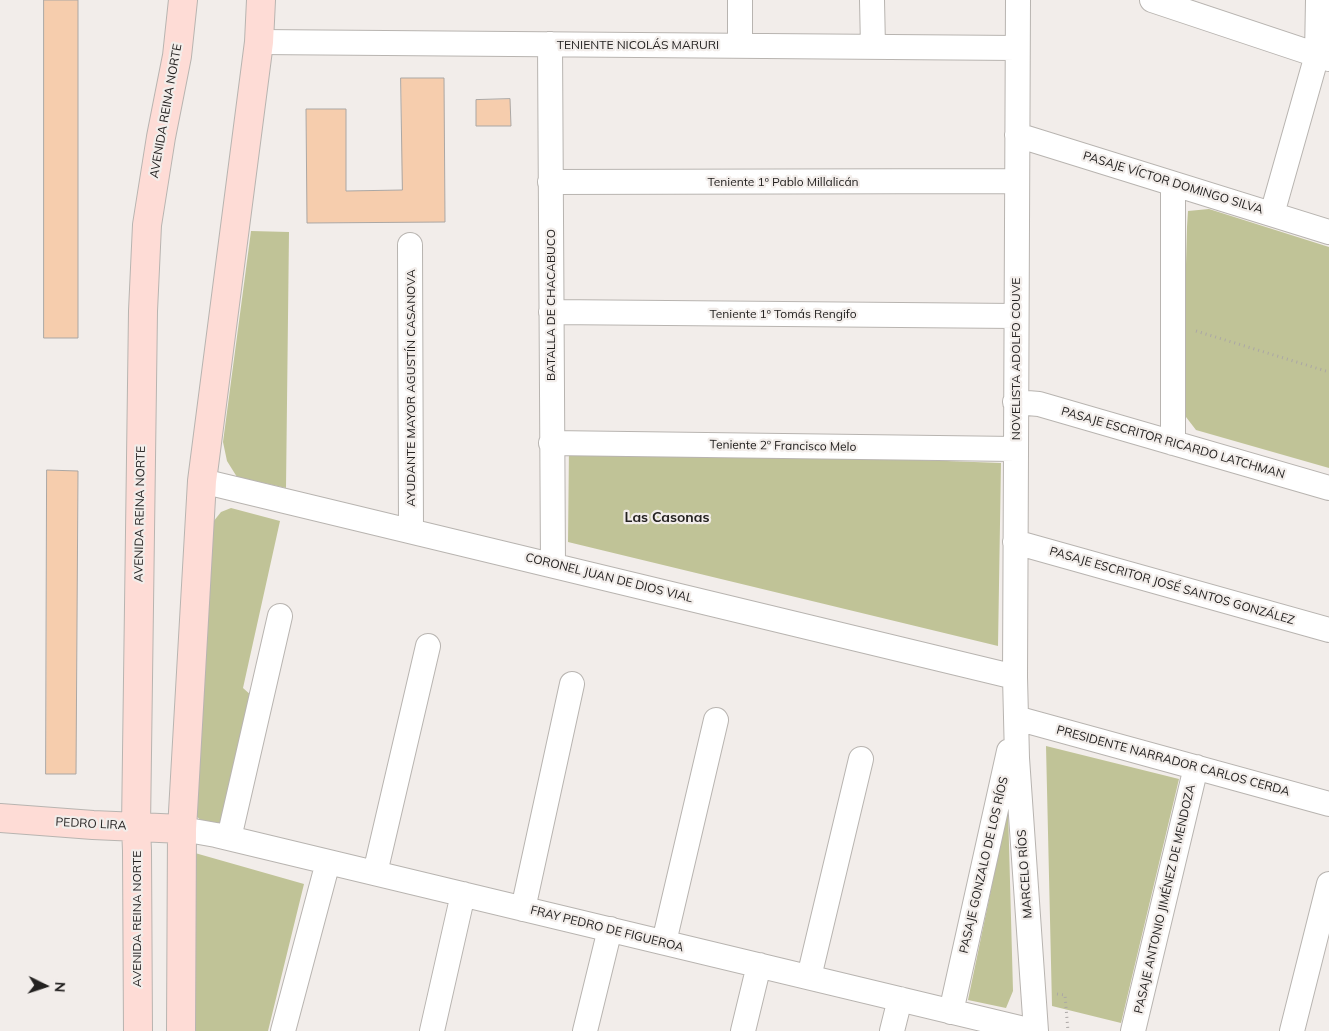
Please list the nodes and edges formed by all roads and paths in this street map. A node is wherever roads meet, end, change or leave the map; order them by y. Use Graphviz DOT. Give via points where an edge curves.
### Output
graph roads {
  1 [pos="183,0"];
  2 [pos="260,0"];
  3 [pos="740,0"];
  4 [pos="872,0"];
  5 [pos="1018,0"];
  6 [pos="1152,0"];
  7 [pos="1318,0"];
  8 [pos="259,42"];
  9 [pos="550,44"];
  10 [pos="740,46"];
  11 [pos="872,46"];
  12 [pos="1017,48"];
  13 [pos="1323,57"];
  14 [pos="1016,135"];
  15 [pos="1016,181"];
  16 [pos="550,182"];
  17 [pos="1173,184"];
  18 [pos="1272,214"];
  19 [pos="1329,232"];
  20 [pos="410,245"];
  21 [pos="551,312"];
  22 [pos="1016,316"];
  23 [pos="1174,325"];
  24 [pos="1329,372"];
  25 [pos="1016,402"];
  26 [pos="551,443"];
  27 [pos="1174,443"];
  28 [pos="1016,449"];
  29 [pos="202,481"];
  30 [pos="1329,488"];
  31 [pos="411,531"];
  32 [pos="1016,542"];
  33 [pos="553,565"];
  34 [pos="280,616"];
  35 [pos="1329,630"];
  36 [pos="428,646"];
  37 [pos="1016,676"];
  38 [pos="572,684"];
  39 [pos="1016,718"];
  40 [pos="716,720"];
  41 [pos="861,759"];
  42 [pos="1196,767"];
  43 [pos="1329,804"];
  44 [pos="0,818"];
  45 [pos="136,827"];
  46 [pos="182,829"];
  47 [pos="229,838"];
  48 [pos="328,862"];
  49 [pos="375,873"];
  50 [pos="1329,884"];
  51 [pos="463,894"];
  52 [pos="523,908"];
  53 [pos="610,929"];
  54 [pos="664,942"];
  55 [pos="759,965"];
  56 [pos="809,977"];
  57 [pos="900,999"];
  58 [pos="951,1012"];
  59 [pos="138,1031"];
  60 [pos="181,1031"];
  61 [pos="284,1031"];
  62 [pos="432,1031"];
  63 [pos="585,1031"];
  64 [pos="743,1031"];
  65 [pos="892,1031"];
  66 [pos="1034,1031"];
  67 [pos="1133,1031"];
  68 [pos="1292,1031"];
  1 -- 45 [label="street, AVENIDA REINA NORTE" via="177,56 147,226"];
  2 -- 8 [label="street"];
  3 -- 10 [label="street"];
  4 -- 11 [label="street"];
  5 -- 12 [label="street, NOVELISTA ADOLFO COUVE"];
  6 -- 13 [label="street"];
  7 -- 13 [label="street"];
  8 -- 9 [label="street, TENIENTE NICOLÁS MARURI"];
  8 -- 29 [label="street"];
  9 -- 10 [label="street, TENIENTE NICOLÁS MARURI"];
  9 -- 16 [label="street, BATALLA DE CHACABUCO"];
  10 -- 11 [label="street, TENIENTE NICOLÁS MARURI"];
  11 -- 12 [label="street, TENIENTE NICOLÁS MARURI"];
  12 -- 14 [label="street, NOVELISTA ADOLFO COUVE"];
  13 -- 18 [label="street"];
  14 -- 15 [label="street, NOVELISTA ADOLFO COUVE"];
  14 -- 17 [label="street, PASAJE VÍCTOR DOMINGO SILVA"];
  15 -- 16 [label="street, Teniente 1º Pablo Millalicán"];
  15 -- 22 [label="street, NOVELISTA ADOLFO COUVE"];
  16 -- 21 [label="street, BATALLA DE CHACABUCO"];
  17 -- 18 [label="street, PASAJE VÍCTOR DOMINGO SILVA"];
  17 -- 23 [label="street"];
  18 -- 19 [label="street, PASAJE VÍCTOR DOMINGO SILVA"];
  20 -- 31 [label="street, AYUDANTE MAYOR AGUSTÍN CASANOVA"];
  21 -- 22 [label="street, Teniente 1º Tomás Rengifo"];
  21 -- 26 [label="street, BATALLA DE CHACABUCO"];
  22 -- 25 [label="street, NOVELISTA ADOLFO COUVE"];
  23 -- 24 [label="path"];
  23 -- 27 [label="street"];
  25 -- 27 [label="street, PASAJE ESCRITOR RICARDO LATCHMAN" via="1039,404"];
  25 -- 28 [label="street, NOVELISTA ADOLFO COUVE"];
  26 -- 28 [label="street, Teniente 2º Francisco Melo"];
  26 -- 33 [label="street, BATALLA DE CHACABUCO"];
  27 -- 30 [label="street, PASAJE ESCRITOR RICARDO LATCHMAN"];
  28 -- 32 [label="street, NOVELISTA ADOLFO COUVE"];
  29 -- 31 [label="street, CORONEL JUAN DE DIOS VIAL"];
  29 -- 46 [label="street"];
  31 -- 33 [label="street, CORONEL JUAN DE DIOS VIAL"];
  32 -- 35 [label="street, PASAJE ESCRITOR JOSÉ SANTOS GONZÁLEZ"];
  32 -- 37 [label="street, NOVELISTA ADOLFO COUVE"];
  33 -- 37 [label="street, CORONEL JUAN DE DIOS VIAL"];
  34 -- 47 [label="street"];
  36 -- 49 [label="street"];
  37 -- 39 [label="street, NOVELISTA ADOLFO COUVE"];
  38 -- 52 [label="street"];
  39 -- 42 [label="street, PRESIDENTE NARRADOR CARLOS CERDA"];
  39 -- 58 [label="street, PASAJE GONZALO DE LOS RÍOS"];
  39 -- 66 [label="street, MARCELO RÍOS"];
  40 -- 54 [label="street"];
  41 -- 56 [label="street"];
  42 -- 43 [label="street, PRESIDENTE NARRADOR CARLOS CERDA"];
  42 -- 67 [label="street, PASAJE ANTONIO JIMÉNEZ DE MENDOZA"];
  44 -- 45 [label="street, PEDRO LIRA"];
  45 -- 46 [label="street, PEDRO LIRA"];
  45 -- 59 [label="street, AVENIDA REINA NORTE"];
  46 -- 47 [label="street, FRAY PEDRO DE FIGUEROA"];
  46 -- 60 [label="street"];
  47 -- 48 [label="street, FRAY PEDRO DE FIGUEROA"];
  48 -- 49 [label="street, FRAY PEDRO DE FIGUEROA"];
  48 -- 61 [label="street"];
  49 -- 51 [label="street, FRAY PEDRO DE FIGUEROA"];
  50 -- 68 [label="street"];
  51 -- 52 [label="street, FRAY PEDRO DE FIGUEROA"];
  51 -- 62 [label="street"];
  52 -- 53 [label="street, FRAY PEDRO DE FIGUEROA"];
  53 -- 54 [label="street, FRAY PEDRO DE FIGUEROA"];
  53 -- 63 [label="street"];
  54 -- 55 [label="street, FRAY PEDRO DE FIGUEROA"];
  55 -- 56 [label="street, FRAY PEDRO DE FIGUEROA"];
  55 -- 64 [label="street"];
  56 -- 57 [label="street, FRAY PEDRO DE FIGUEROA"];
  57 -- 58 [label="street, FRAY PEDRO DE FIGUEROA"];
  57 -- 65 [label="street"];
  58 -- 66 [label="street, FRAY PEDRO DE FIGUEROA"];
}
